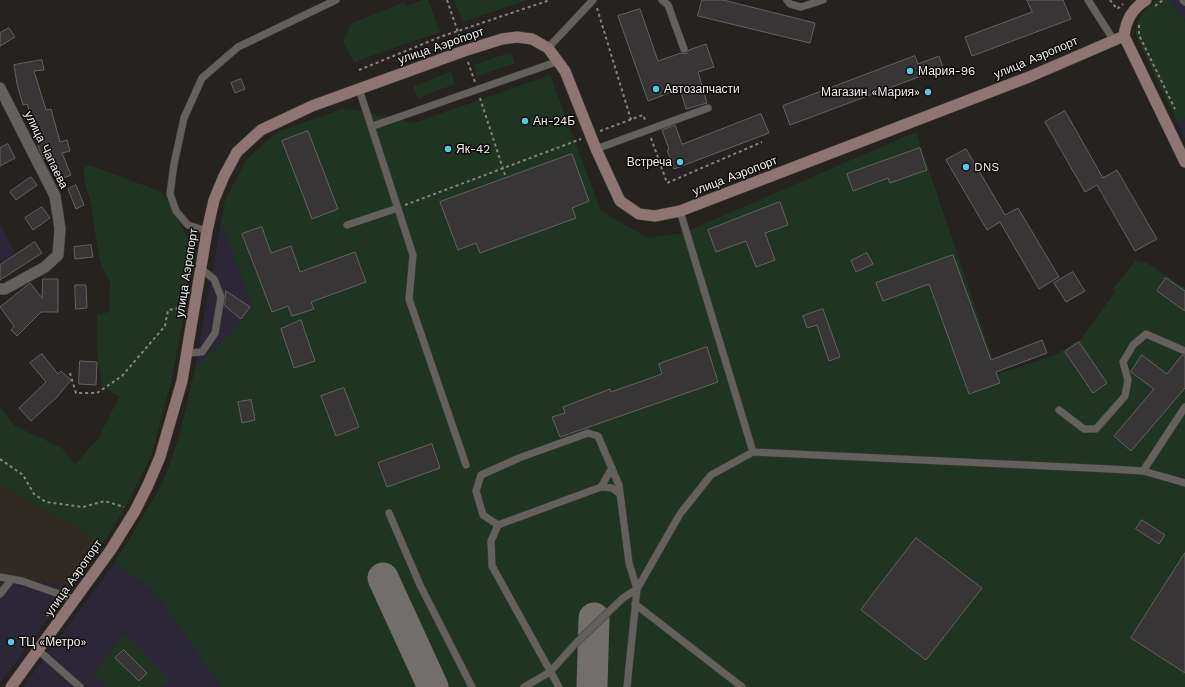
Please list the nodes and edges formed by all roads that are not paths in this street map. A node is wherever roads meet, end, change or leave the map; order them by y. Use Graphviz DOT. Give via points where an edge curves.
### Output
graph roads {
  1 [pos="336,0"];
  2 [pos="593,0"];
  3 [pos="662,0"];
  4 [pos="787,0"];
  5 [pos="823,0"];
  6 [pos="1088,0"];
  7 [pos="1146,0"];
  8 [pos="1119,37"];
  9 [pos="548,48"];
  10 [pos="684,49"];
  11 [pos="559,61"];
  12 [pos="0,88"];
  13 [pos="359,89"];
  14 [pos="708,108"];
  15 [pos="372,126"];
  16 [pos="1182,148"];
  17 [pos="596,149"];
  18 [pos="1185,162"];
  19 [pos="398,208"];
  20 [pos="680,211"];
  21 [pos="348,225"];
  22 [pos="207,231"];
  23 [pos="200,268"];
  24 [pos="0,289"];
  25 [pos="1185,351"];
  26 [pos="187,353"];
  27 [pos="1185,407"];
  28 [pos="1059,410"];
  29 [pos="753,452"];
  30 [pos="466,465"];
  31 [pos="612,468"];
  32 [pos="1143,471"];
  33 [pos="1185,483"];
  34 [pos="601,487"];
  35 [pos="620,494"];
  36 [pos="389,513"];
  37 [pos="498,524"];
  38 [pos="0,577"];
  39 [pos="12,579"];
  40 [pos="637,589"];
  41 [pos="0,594"];
  42 [pos="76,600"];
  43 [pos="635,604"];
  44 [pos="38,650"];
  45 [pos="550,672"];
  46 [pos="11,687"];
  47 [pos="80,687"];
  48 [pos="472,687"];
  49 [pos="524,687"];
  50 [pos="560,687"];
  51 [pos="627,687"];
  52 [pos="742,687"];
  1 -- 22 [label="lane" via="238,47 202,78 184,118 170,194 176,211 188,225"];
  2 -- 9 [label="lane"];
  3 -- 10 [label="lane" via="668,6"];
  4 -- 5 [label="lane" via="790,4 802,7"];
  6 -- 8 [label="lane"];
  7 -- 8 [label="main road" via="1138,5 1125,22"];
  8 -- 16 [label="main road"];
  8 -- 20 [label="main road, улица Аэропорт" via="1029,77"];
  9 -- 11 [label="main road, улица Аэропорт"];
  9 -- 13 [label="main road, улица Аэропорт" via="532,39 502,39"];
  11 -- 15 [label="lane"];
  11 -- 17 [label="main road, улица Аэропорт"];
  12 -- 24 [label="street, улица Чапаева" via="55,196 60,229 58,255 45,267"];
  13 -- 15 [label="lane"];
  13 -- 22 [label="main road, улица Аэропорт" via="279,120 253,136 238,152 224,176 214,200"];
  14 -- 17 [label="lane"];
  15 -- 19 [label="lane"];
  16 -- 18 [label="main road"];
  17 -- 20 [label="main road, улица Аэропорт" via="620,201 639,214 655,216"];
  19 -- 21 [label="lane"];
  19 -- 30 [label="lane" via="413,255 409,299"];
  20 -- 29 [label="lane"];
  22 -- 23 [label="main road, улица Аэропорт"];
  23 -- 26 [label="main road, улица Аэропорт"];
  23 -- 26 [label="lane" via="214,278 221,297 215,333 202,352"];
  25 -- 28 [label="lane" via="1146,334 1133,345 1122,362 1128,380 1125,396 1096,429 1084,429"];
  26 -- 42 [label="main road, улица Аэропорт" via="182,381 160,457 135,511"];
  27 -- 32 [label="lane"];
  29 -- 32 [label="lane" via="1048,464"];
  29 -- 40 [label="lane" via="711,475 680,514"];
  31 -- 34 [label="lane"];
  31 -- 35 [label="lane"];
  31 -- 37 [label="lane" via="598,436 588,433 481,475 476,491 483,515"];
  32 -- 33 [label="lane"];
  34 -- 35 [label="lane" via="612,488"];
  34 -- 37 [label="lane"];
  35 -- 40 [label="lane" via="629,563"];
  36 -- 48 [label="lane" via="420,585"];
  37 -- 45 [label="lane" via="491,541 492,566"];
  38 -- 39 [label="lane"];
  39 -- 41 [label="lane"];
  39 -- 42 [label="lane"];
  40 -- 43 [label="lane"];
  40 -- 45 [label="lane" via="623,598"];
  42 -- 44 [label="main road, улица Аэропорт"];
  43 -- 51 [label="lane"];
  43 -- 52 [label="lane"];
  44 -- 46 [label="main road, улица Аэропорт"];
  44 -- 47 [label="lane"];
  45 -- 49 [label="lane"];
  45 -- 50 [label="lane"];
}
